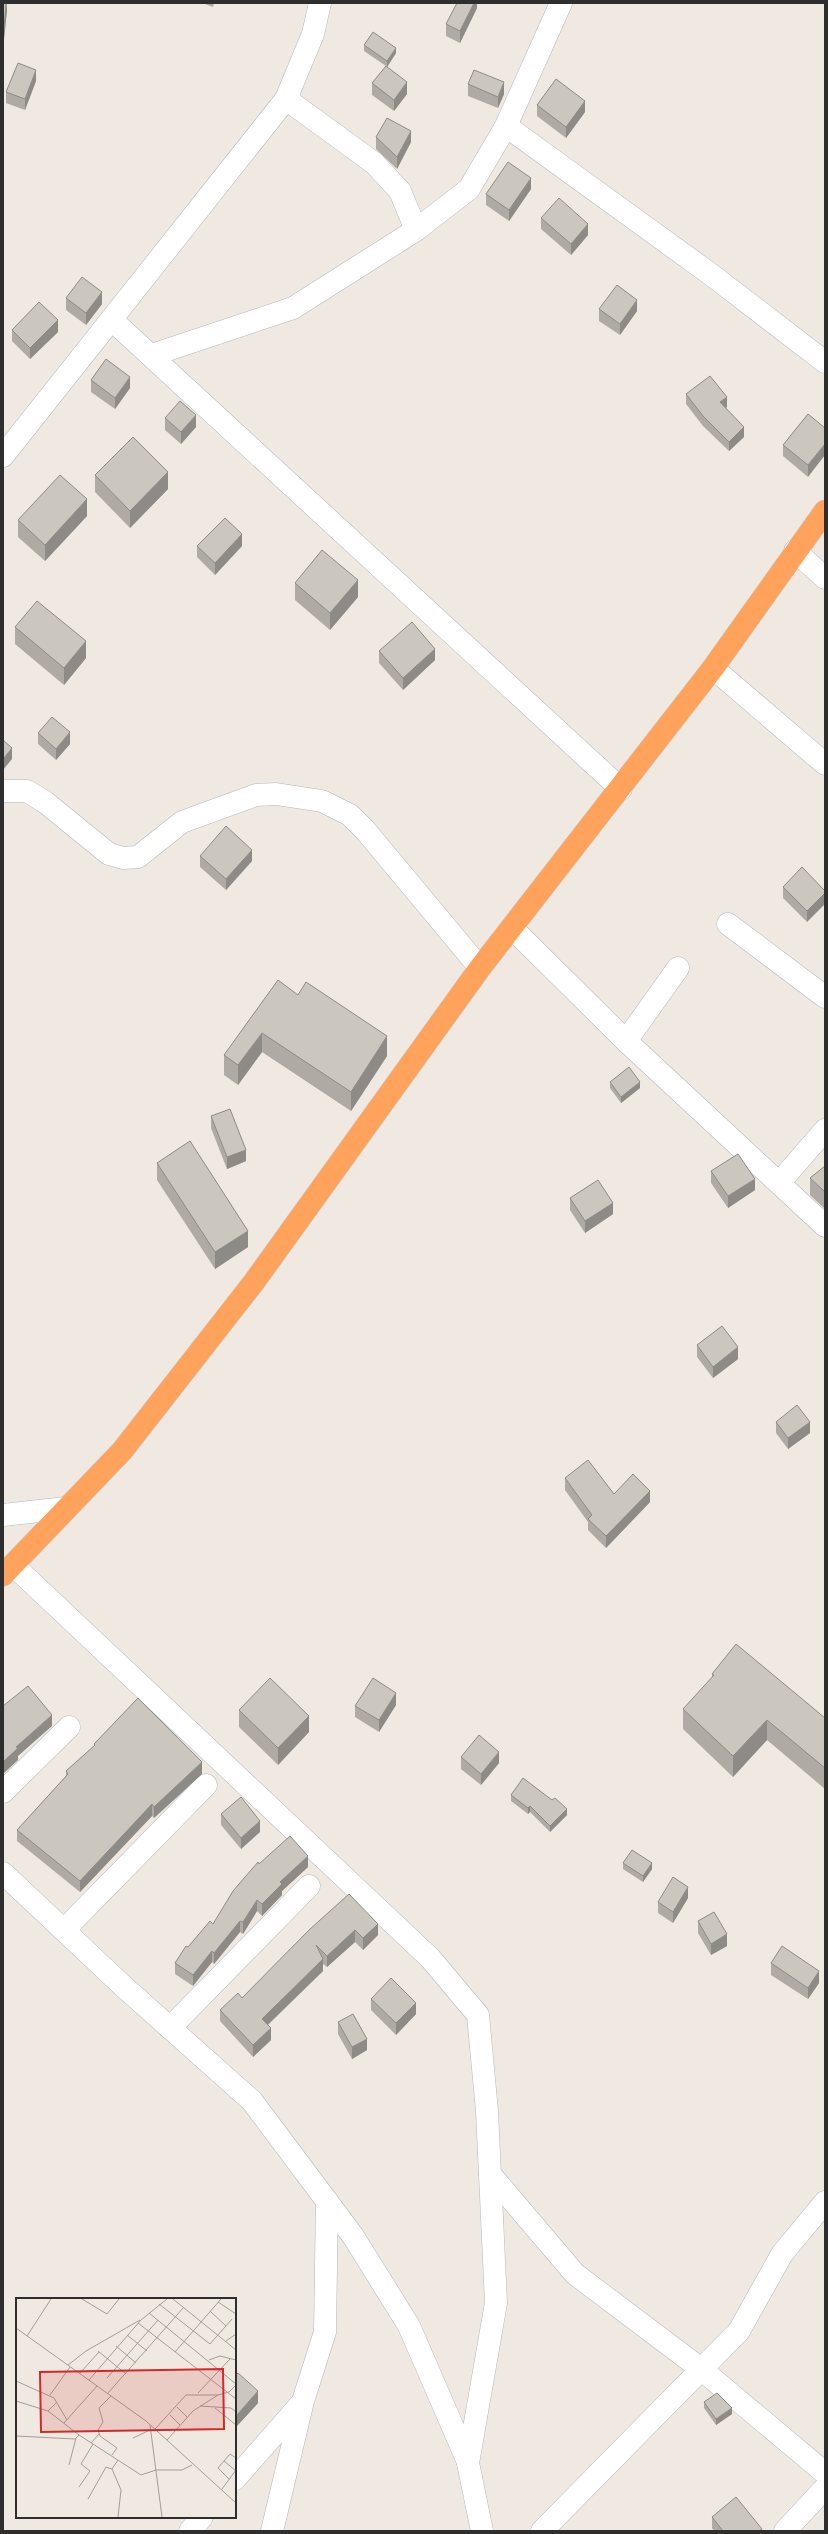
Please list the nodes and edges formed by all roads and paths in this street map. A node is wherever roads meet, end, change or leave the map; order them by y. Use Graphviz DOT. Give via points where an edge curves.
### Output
graph roads {
  1 [pos="320,3"];
  2 [pos="561,3"];
  3 [pos="286,99"];
  4 [pos="506,126"];
  5 [pos="416,230"];
  6 [pos="112,320"];
  7 [pos="152,355"];
  8 [pos="825,362"];
  9 [pos="3,456"];
  10 [pos="825,511"];
  11 [pos="795,551"];
  12 [pos="825,578"];
  13 [pos="713,668"];
  14 [pos="825,764"];
  15 [pos="621,789"];
  16 [pos="3,791"];
  17 [pos="728,924"];
  18 [pos="512,928"];
  19 [pos="480,968"];
  20 [pos="678,968"];
  21 [pos="825,997"];
  22 [pos="626,1041"];
  23 [pos="825,1130"];
  24 [pos="779,1183"];
  25 [pos="825,1226"];
  26 [pos="66,1508"];
  27 [pos="4,1513"];
  28 [pos="8,1570"];
  29 [pos="69,1727"];
  30 [pos="206,1785"];
  31 [pos="3,1792"];
  32 [pos="3,1873"];
  33 [pos="309,1886"];
  34 [pos="64,1930"];
  35 [pos="170,2028"];
  36 [pos="490,2174"];
  37 [pos="327,2201"];
  38 [pos="825,2202"];
  39 [pos="701,2369"];
  40 [pos="303,2400"];
  41 [pos="468,2463"];
  42 [pos="825,2473"];
  43 [pos="236,2478"];
  44 [pos="825,2488"];
  45 [pos="201,2518"];
  46 [pos="190,2531"];
  47 [pos="272,2531"];
  48 [pos="482,2531"];
  49 [pos="542,2531"];
  50 [pos="785,2531"];
  1 -- 3 [label="street" via="312,34"];
  2 -- 4 [label="street"];
  3 -- 5 [label="street" via="374,163 400,191"];
  3 -- 6 [label="street"];
  4 -- 5 [label="street" via="469,189"];
  4 -- 8 [label="street" via="709,273"];
  5 -- 7 [label="street" via="293,308"];
  6 -- 7 [label="street"];
  6 -- 9 [label="street"];
  7 -- 15 [label="street"];
  10 -- 11 [label="highway"];
  11 -- 12 [label="street"];
  11 -- 13 [label="highway"];
  13 -- 14 [label="street"];
  13 -- 15 [label="highway"];
  15 -- 18 [label="highway"];
  16 -- 19 [label="street" via="27,791 45,802 109,854 123,858 138,857 182,822 256,794 276,794 322,801 350,814"];
  17 -- 21 [label="street"];
  18 -- 19 [label="highway"];
  18 -- 22 [label="street"];
  19 -- 26 [label="highway" via="254,1282 122,1451"];
  20 -- 22 [label="street"];
  22 -- 24 [label="street"];
  23 -- 24 [label="street"];
  24 -- 25 [label="street"];
  26 -- 27 [label="street"];
  26 -- 28 [label="highway"];
  28 -- 36 [label="street" via="430,1958 478,2014"];
  29 -- 31 [label="street"];
  30 -- 34 [label="street"];
  32 -- 34 [label="street"];
  33 -- 35 [label="street"];
  34 -- 35 [label="street"];
  35 -- 37 [label="street" via="252,2101"];
  36 -- 39 [label="street" via="575,2274"];
  36 -- 41 [label="street" via="496,2303"];
  37 -- 40 [label="street" via="325,2332"];
  37 -- 41 [label="street" via="353,2236 409,2326"];
  38 -- 39 [label="street" via="782,2254 739,2331"];
  39 -- 42 [label="street"];
  39 -- 49 [label="street"];
  40 -- 43 [label="street"];
  40 -- 47 [label="street"];
  41 -- 48 [label="street"];
  44 -- 50 [label="street"];
  45 -- 46 [label="street"];
}
